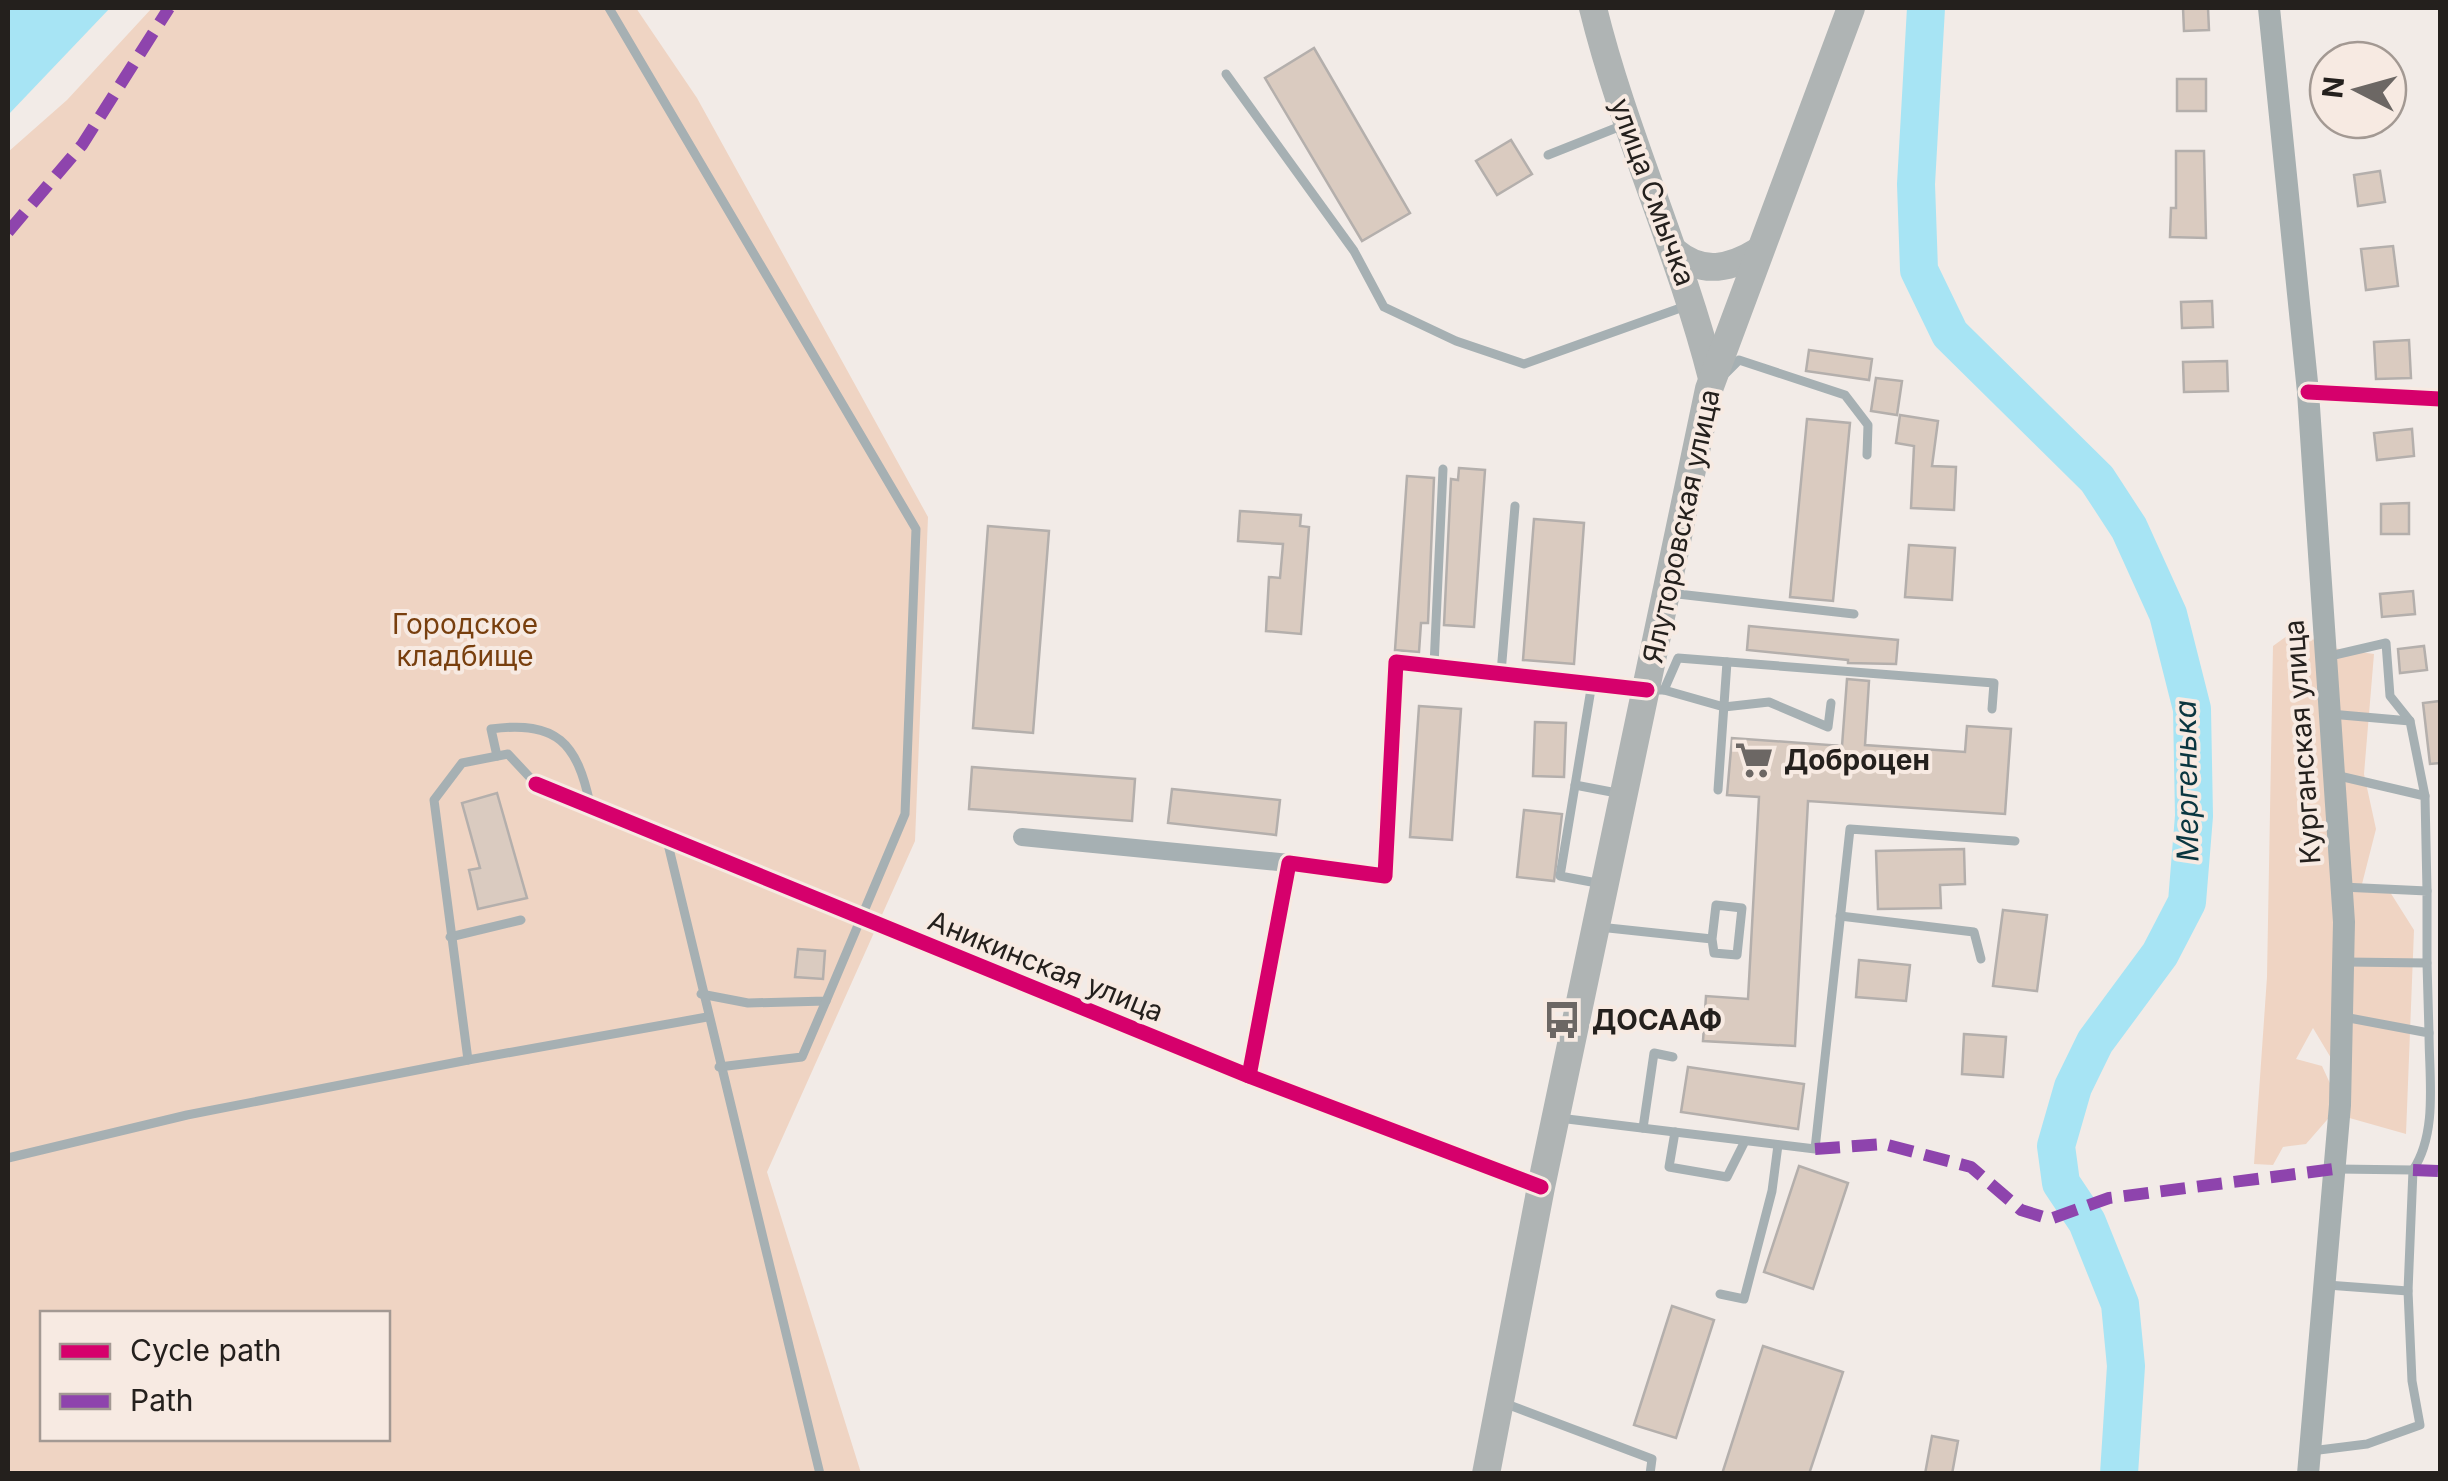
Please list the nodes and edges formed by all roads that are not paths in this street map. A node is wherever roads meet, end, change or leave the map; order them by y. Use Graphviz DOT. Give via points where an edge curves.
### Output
graph roads {
  1 [pos="609,8"];
  2 [pos="1592,8"];
  3 [pos="1851,8"];
  4 [pos="2269,8"];
  5 [pos="1226,74"];
  6 [pos="1628,124"];
  7 [pos="1548,154"];
  8 [pos="1760,251"];
  9 [pos="1675,252"];
  10 [pos="1693,303"];
  11 [pos="1711,383"];
  12 [pos="2308,392"];
  13 [pos="2440,399"];
  14 [pos="1866,455"];
  15 [pos="1444,469"];
  16 [pos="1515,506"];
  17 [pos="1667,593"];
  18 [pos="1854,614"];
  19 [pos="2326,657"];
  20 [pos="1727,662"];
  21 [pos="1434,666"];
  22 [pos="1500,673"];
  23 [pos="1592,684"];
  24 [pos="1656,690"];
  25 [pos="1830,703"];
  26 [pos="1724,707"];
  27 [pos="1992,708"];
  28 [pos="2330,714"];
  29 [pos="2410,721"];
  30 [pos="497,756"];
  31 [pos="2334,774"];
  32 [pos="536,784"];
  33 [pos="1575,785"];
  34 [pos="1718,790"];
  35 [pos="1625,794"];
  36 [pos="2425,796"];
  37 [pos="591,807"];
  38 [pos="1022,837"];
  39 [pos="666,838"];
  40 [pos="2015,841"];
  41 [pos="1289,863"];
  42 [pos="1606,885"];
  43 [pos="2342,886"];
  44 [pos="2428,891"];
  45 [pos="860,915"];
  46 [pos="1840,916"];
  47 [pos="521,920"];
  48 [pos="1596,927"];
  49 [pos="450,937"];
  50 [pos="1712,940"];
  51 [pos="1981,959"];
  52 [pos="2343,962"];
  53 [pos="2427,963"];
  54 [pos="701,994"];
  55 [pos="826,1002"];
  56 [pos="706,1017"];
  57 [pos="2342,1017"];
  58 [pos="2430,1033"];
  59 [pos="1673,1057"];
  60 [pos="468,1060"];
  61 [pos="719,1068"];
  62 [pos="1249,1076"];
  63 [pos="1556,1118"];
  64 [pos="1643,1128"];
  65 [pos="1675,1132"];
  66 [pos="1745,1140"];
  67 [pos="1778,1144"];
  68 [pos="8,1158"];
  69 [pos="2334,1170"];
  70 [pos="2412,1170"];
  71 [pos="1541,1187"];
  72 [pos="2324,1285"];
  73 [pos="2408,1291"];
  74 [pos="1720,1294"];
  75 [pos="1502,1402"];
  76 [pos="2309,1462"];
  77 [pos="820,1474"];
  78 [pos="1486,1474"];
  79 [pos="1650,1474"];
  1 -- 45 [label="lane" via="916,529 905,814"];
  2 -- 6 [label="main road, улица Смычка"];
  3 -- 8 [label="main road, Ялуторовская улица"];
  4 -- 12 [label="main road, Курганская улица"];
  5 -- 10 [label="lane" via="1354,251 1384,308 1524,364"];
  6 -- 7 [label="lane"];
  6 -- 9 [label="main road, улица Смычка"];
  8 -- 9 [label="main road" via="1707,269"];
  8 -- 11 [label="main road, Ялуторовская улица"];
  9 -- 10 [label="main road, улица Смычка"];
  10 -- 11 [label="main road, улица Смычка"];
  11 -- 14 [label="lane" via="1739,360 1845,395 1868,425"];
  11 -- 17 [label="main road, Ялуторовская улица"];
  12 -- 13 [label="street"];
  12 -- 19 [label="main road, Курганская улица"];
  15 -- 21 [label="lane"];
  16 -- 22 [label="lane"];
  17 -- 18 [label="lane"];
  17 -- 24 [label="main road, Ялуторовская улица"];
  19 -- 28 [label="main road, Курганская улица"];
  19 -- 29 [label="lane" via="2386,643 2390,696"];
  20 -- 24 [label="lane" via="1678,658"];
  20 -- 26 [label="lane"];
  20 -- 27 [label="lane" via="1994,683"];
  21 -- 22 [label="street"];
  21 -- 41 [label="street" via="1396,662 1385,876"];
  22 -- 23 [label="street"];
  23 -- 24 [label="street"];
  23 -- 33 [label="lane"];
  24 -- 26 [label="lane"];
  24 -- 35 [label="main road, Ялуторовская улица"];
  25 -- 26 [label="lane" via="1828,727 1769,702"];
  26 -- 34 [label="lane"];
  28 -- 29 [label="lane"];
  28 -- 31 [label="main road, Курганская улица"];
  29 -- 36 [label="lane"];
  30 -- 32 [label="lane" via="508,754"];
  30 -- 37 [label="lane" via="492,729 550,730 581,763"];
  30 -- 49 [label="lane" via="462,764 434,800"];
  31 -- 36 [label="lane"];
  31 -- 43 [label="main road, Курганская улица"];
  32 -- 37 [label="street, Аникинская улица"];
  33 -- 35 [label="lane"];
  33 -- 42 [label="lane" via="1560,876"];
  35 -- 42 [label="main road, Ялуторовская улица"];
  36 -- 44 [label="lane"];
  37 -- 39 [label="street, Аникинская улица"];
  38 -- 41 [label="street"];
  39 -- 45 [label="street, Аникинская улица"];
  39 -- 54 [label="lane"];
  40 -- 46 [label="lane" via="1850,829"];
  41 -- 62 [label="street"];
  42 -- 48 [label="main road, Ялуторовская улица"];
  43 -- 44 [label="lane"];
  43 -- 52 [label="main road, Курганская улица"];
  44 -- 53 [label="lane"];
  45 -- 55 [label="lane"];
  45 -- 62 [label="street, Аникинская улица"];
  46 -- 51 [label="lane" via="1974,932"];
  46 -- 67 [label="lane" via="1815,1149"];
  47 -- 49 [label="lane"];
  48 -- 50 [label="lane"];
  48 -- 63 [label="main road, Ялуторовская улица"];
  49 -- 60 [label="lane"];
  50 -- 50 [label="lane" via="1714,953 1737,956 1742,908 1716,905"];
  52 -- 53 [label="lane"];
  52 -- 57 [label="main road, Курганская улица"];
  53 -- 58 [label="lane"];
  54 -- 55 [label="lane" via="748,1004"];
  54 -- 56 [label="lane"];
  55 -- 61 [label="lane" via="802,1057"];
  56 -- 60 [label="lane"];
  56 -- 61 [label="lane"];
  57 -- 58 [label="lane"];
  57 -- 69 [label="main road, Курганская улица"];
  58 -- 70 [label="lane" via="2429,1121"];
  59 -- 64 [label="lane" via="1654,1053"];
  60 -- 68 [label="lane" via="187,1114"];
  61 -- 77 [label="lane"];
  62 -- 71 [label="street, Аникинская улица"];
  63 -- 64 [label="lane"];
  63 -- 71 [label="main road, Ялуторовская улица"];
  64 -- 65 [label="lane"];
  65 -- 66 [label="lane"];
  65 -- 66 [label="lane" via="1669,1167 1727,1177"];
  66 -- 67 [label="lane"];
  67 -- 74 [label="lane" via="1744,1299"];
  69 -- 70 [label="lane"];
  69 -- 72 [label="main road, Курганская улица"];
  70 -- 73 [label="lane"];
  71 -- 75 [label="main road, Ялуторовская улица"];
  72 -- 73 [label="lane"];
  72 -- 76 [label="main road, Курганская улица"];
  73 -- 76 [label="lane" via="2420,1425"];
  75 -- 78 [label="main road, Ялуторовская улица"];
  75 -- 79 [label="lane" via="1652,1459"];
}
